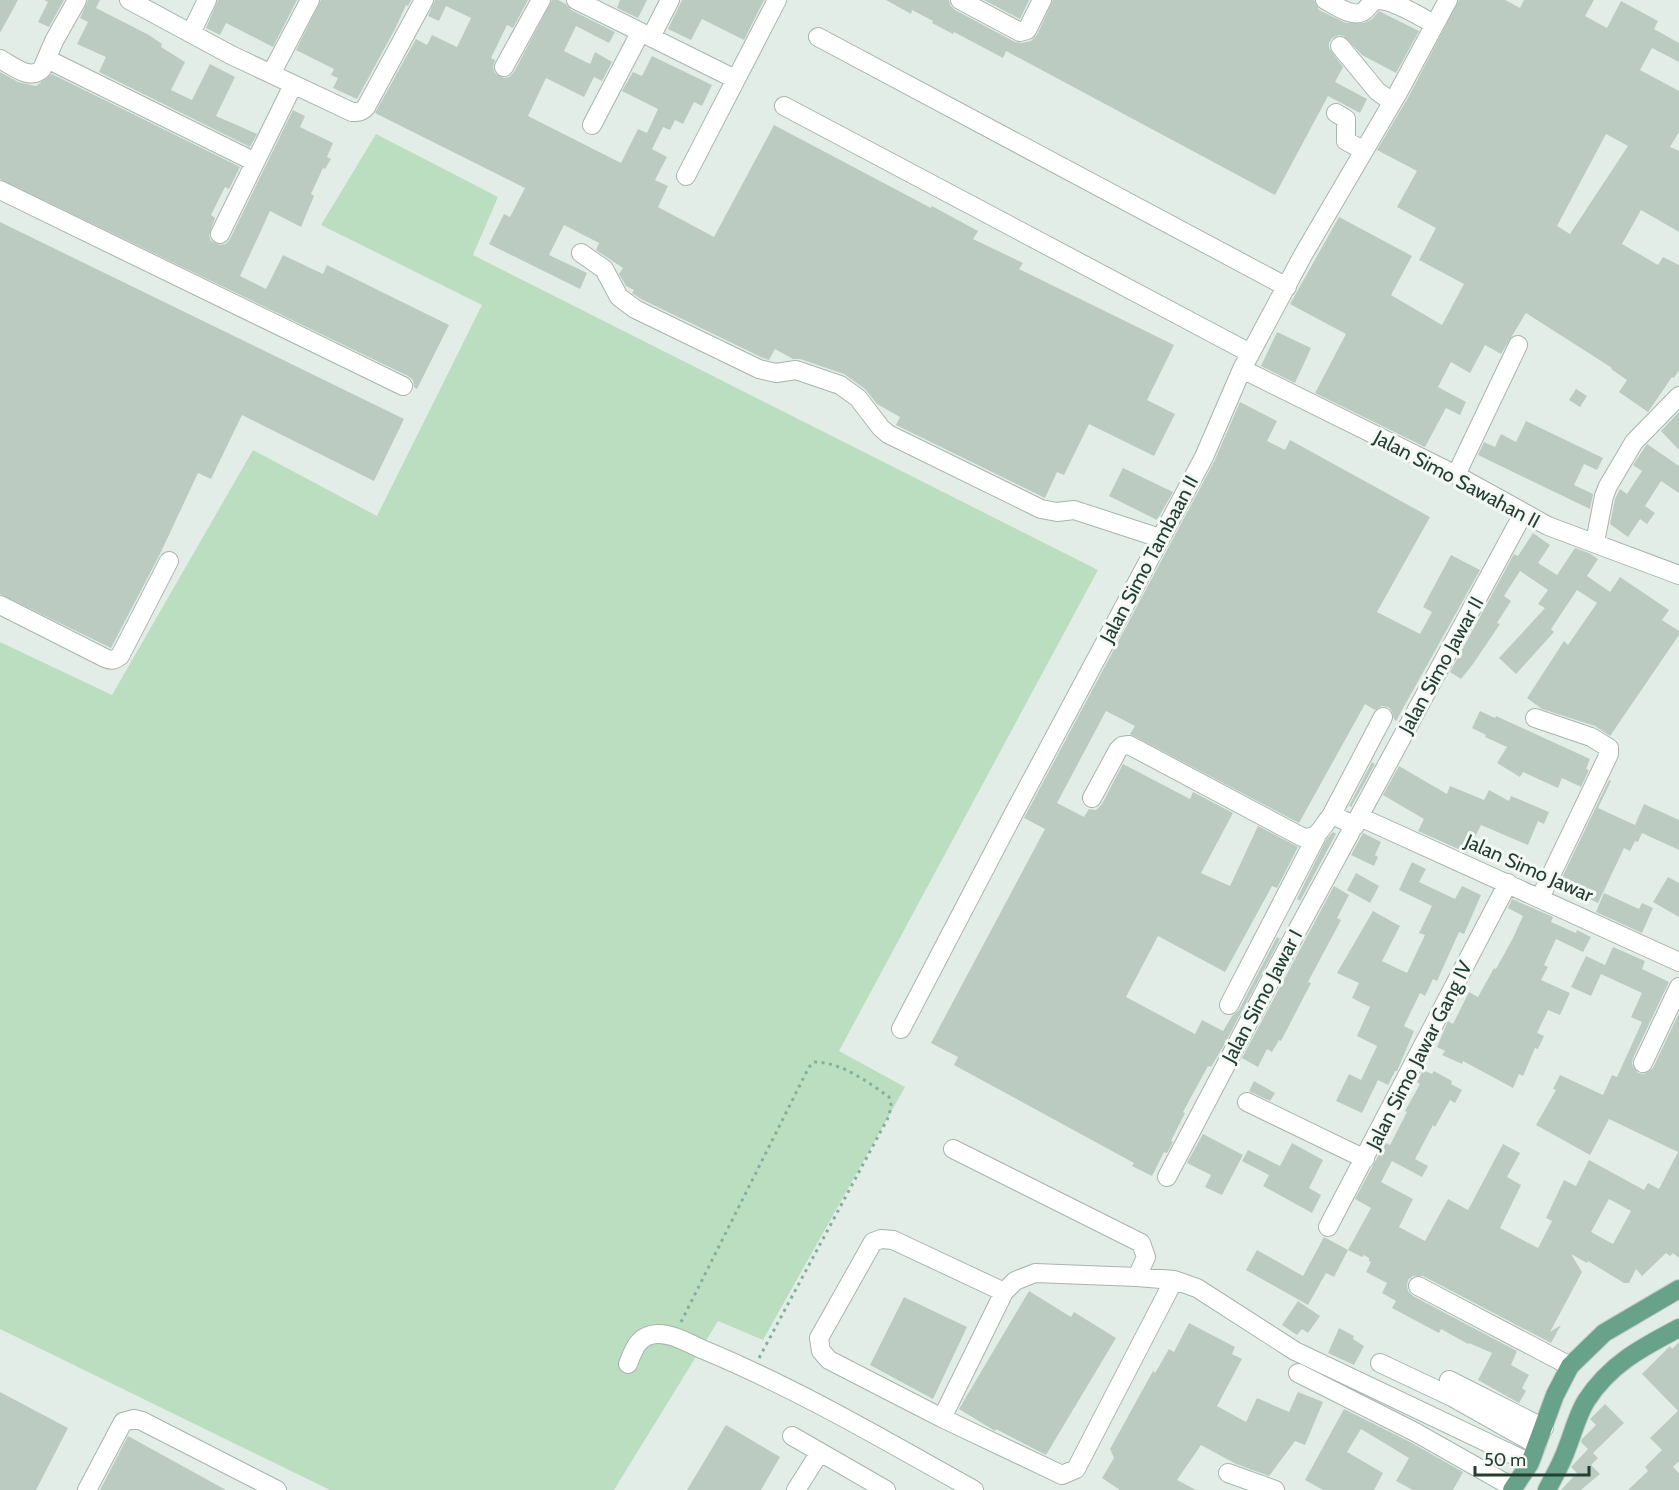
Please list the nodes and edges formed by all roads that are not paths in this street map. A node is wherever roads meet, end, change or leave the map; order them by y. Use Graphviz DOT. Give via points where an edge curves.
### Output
graph roads {
  1 [pos="77,0"];
  2 [pos="129,0"];
  3 [pos="207,0"];
  4 [pos="310,0"];
  5 [pos="424,0"];
  6 [pos="541,0"];
  7 [pos="576,0"];
  8 [pos="670,0"];
  9 [pos="777,0"];
  10 [pos="960,0"];
  11 [pos="1042,0"];
  12 [pos="1325,0"];
  13 [pos="1448,0"];
  14 [pos="1434,24"];
  15 [pos="191,33"];
  16 [pos="646,35"];
  17 [pos="818,36"];
  18 [pos="1340,46"];
  19 [pos="0,59"];
  20 [pos="47,59"];
  21 [pos="504,67"];
  22 [pos="271,74"];
  23 [pos="735,79"];
  24 [pos="293,85"];
  25 [pos="1395,97"];
  26 [pos="784,105"];
  27 [pos="1336,112"];
  28 [pos="592,125"];
  29 [pos="1364,150"];
  30 [pos="255,162"];
  31 [pos="686,176"];
  32 [pos="0,190"];
  33 [pos="219,234"];
  34 [pos="581,253"];
  35 [pos="1287,287"];
  36 [pos="1518,345"];
  37 [pos="1246,361"];
  38 [pos="403,386"];
  39 [pos="1679,396"];
  40 [pos="1455,476"];
  41 [pos="1523,514"];
  42 [pos="1160,538"];
  43 [pos="1595,542"];
  44 [pos="169,561"];
  45 [pos="1679,575"];
  46 [pos="0,605"];
  47 [pos="1383,717"];
  48 [pos="1535,718"];
  49 [pos="1092,798"];
  50 [pos="1331,816"];
  51 [pos="1358,821"];
  52 [pos="1316,837"];
  53 [pos="1508,883"];
  54 [pos="1540,898"];
  55 [pos="1678,957"];
  56 [pos="1679,987"];
  57 [pos="1229,1005"];
  58 [pos="901,1029"];
  59 [pos="1643,1063"];
  60 [pos="1247,1102"];
  61 [pos="953,1149"];
  62 [pos="1365,1159"];
  63 [pos="1167,1177"];
  64 [pos="1328,1227"];
  65 [pos="1137,1277"];
  66 [pos="1174,1280"];
  67 [pos="1418,1286"];
  68 [pos="1679,1289"];
  69 [pos="1004,1292"];
  70 [pos="1679,1328"];
  71 [pos="1380,1363"];
  72 [pos="628,1364"];
  73 [pos="1570,1366"];
  74 [pos="1298,1373"];
  75 [pos="1449,1380"];
  76 [pos="942,1418"];
  77 [pos="1544,1428"];
  78 [pos="792,1436"];
  79 [pos="1537,1446"];
  80 [pos="820,1452"];
  81 [pos="1530,1463"];
  82 [pos="1228,1473"];
  83 [pos="1513,1489"];
  84 [pos="87,1490"];
  85 [pos="277,1490"];
  86 [pos="796,1490"];
  87 [pos="886,1490"];
  88 [pos="974,1490"];
  89 [pos="1275,1490"];
  90 [pos="1547,1490"];
  1 -- 20 [label="street"];
  2 -- 15 [label="street"];
  3 -- 15 [label="street"];
  4 -- 22 [label="street"];
  5 -- 24 [label="street" via="363,111 352,112"];
  6 -- 21 [label="street"];
  7 -- 16 [label="street"];
  8 -- 16 [label="street"];
  9 -- 23 [label="street"];
  10 -- 11 [label="street" via="1020,32 1027,30"];
  12 -- 14 [label="street" via="1356,14 1372,2 1388,1"];
  13 -- 14 [label="street, Jalan Simo Tambaan II"];
  14 -- 25 [label="street, Jalan Simo Tambaan II"];
  15 -- 22 [label="street"];
  16 -- 23 [label="street"];
  16 -- 28 [label="street"];
  17 -- 35 [label="street"];
  18 -- 25 [label="street" via="1377,91"];
  19 -- 20 [label="street" via="34,75"];
  20 -- 30 [label="street"];
  22 -- 24 [label="street"];
  23 -- 31 [label="street"];
  24 -- 30 [label="street"];
  25 -- 29 [label="street, Jalan Simo Tambaan II"];
  26 -- 37 [label="street, Jalan Simo Sawahan II"];
  27 -- 29 [label="street" via="1346,119 1346,141"];
  29 -- 35 [label="street, Jalan Simo Tambaan II"];
  30 -- 33 [label="street"];
  32 -- 38 [label="street"];
  34 -- 42 [label="street" via="604,269 619,297 635,309 759,369 776,373 796,370 840,386 858,398 888,434 1003,492 1041,509 1074,510"];
  35 -- 37 [label="street, Jalan Simo Tambaan II"];
  36 -- 40 [label="street"];
  37 -- 40 [label="street, Jalan Simo Sawahan II"];
  37 -- 42 [label="street, Jalan Simo Tambaan II" via="1204,457"];
  39 -- 43 [label="street" via="1634,442 1608,486"];
  40 -- 41 [label="street, Jalan Simo Sawahan II"];
  41 -- 43 [label="street, Jalan Simo Sawahan II"];
  41 -- 51 [label="street, Jalan Simo Jawar II"];
  42 -- 58 [label="street, Jalan Simo Tambaan II"];
  43 -- 45 [label="street, Jalan Simo Sawahan II"];
  44 -- 46 [label="street" via="116,659 111,660"];
  47 -- 50 [label="street"];
  48 -- 54 [label="street" via="1591,737 1609,748"];
  49 -- 52 [label="street" via="1119,750 1129,745 1302,837"];
  50 -- 51 [label="street, Jalan Simo Jawar"];
  50 -- 52 [label="street"];
  51 -- 53 [label="street, Jalan Simo Jawar"];
  51 -- 63 [label="street, Jalan Simo Jawar I"];
  52 -- 57 [label="street"];
  53 -- 54 [label="street, Jalan Simo Jawar"];
  53 -- 62 [label="street, Jalan Simo Jawar Gang IV"];
  54 -- 55 [label="street, Jalan Simo Jawar"];
  56 -- 59 [label="street"];
  60 -- 62 [label="street"];
  61 -- 65 [label="street" via="1141,1243 1146,1257"];
  62 -- 64 [label="street, Jalan Simo Jawar Gang IV"];
  65 -- 66 [label="street"];
  65 -- 69 [label="street" via="1035,1273 1015,1281"];
  66 -- 76 [label="street" via="1076,1469 1070,1473 1062,1475"];
  66 -- 81 [label="street" via="1197,1288 1295,1351"];
  67 -- 73 [label="street"];
  68 -- 73 [label="main road" via="1604,1334"];
  69 -- 76 [label="street"];
  69 -- 76 [label="street" via="893,1240 881,1239 873,1242 819,1338 821,1351 829,1360"];
  70 -- 90 [label="main road" via="1634,1352 1599,1384 1586,1402"];
  71 -- 79 [label="street" via="1452,1396"];
  72 -- 88 [label="street" via="636,1344 645,1336 673,1337 752,1371"];
  73 -- 77 [label="main road"];
  74 -- 83 [label="street" via="1415,1432"];
  75 -- 77 [label="street"];
  77 -- 79 [label="main road"];
  78 -- 80 [label="street"];
  79 -- 81 [label="main road"];
  80 -- 86 [label="street"];
  80 -- 87 [label="street"];
  81 -- 83 [label="main road"];
  82 -- 89 [label="street"];
  84 -- 85 [label="street" via="123,1422 134,1419"];
}
